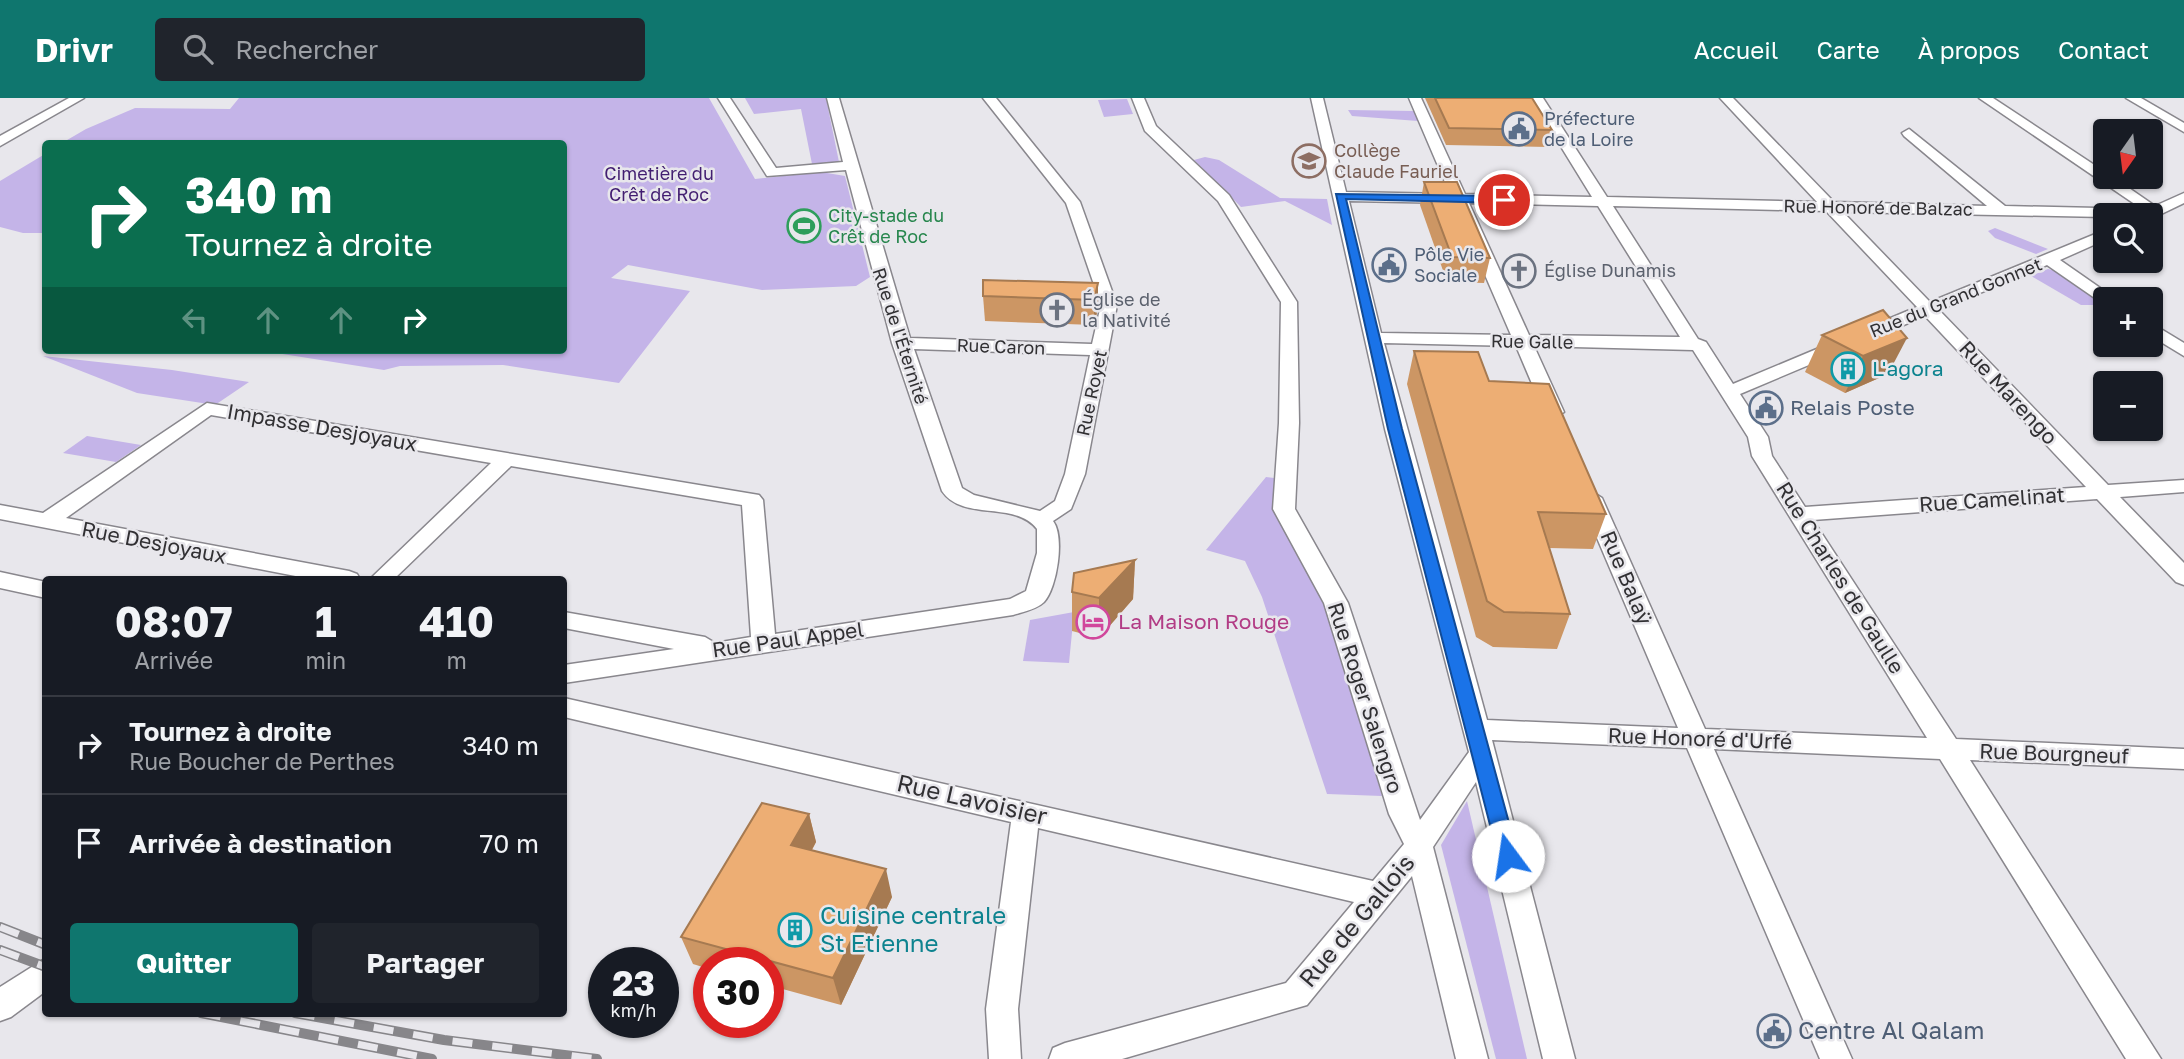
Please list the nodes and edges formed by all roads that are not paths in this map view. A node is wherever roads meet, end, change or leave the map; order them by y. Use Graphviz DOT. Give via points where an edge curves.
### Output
graph roads {
  1 [pos="78,98"];
  2 [pos="724,98"];
  3 [pos="833,98"];
  4 [pos="989,98"];
  5 [pos="1138,98"];
  6 [pos="1317,98"];
  7 [pos="1415,98"];
  8 [pos="1537,98"];
  9 [pos="1726,98"];
  10 [pos="1985,98"];
  11 [pos="2132,98"];
  12 [pos="2184,128"];
  13 [pos="1909,133"];
  14 [pos="0,142"];
  15 [pos="849,166"];
  16 [pos="1340,196"];
  17 [pos="2184,197"];
  18 [pos="1459,198"];
  19 [pos="1603,202"];
  20 [pos="2143,203"];
  21 [pos="1833,207"];
  22 [pos="2163,208"];
  23 [pos="2002,211"];
  24 [pos="2093,213"];
  25 [pos="2093,240"];
  26 [pos="2050,260"];
  27 [pos="2093,289"];
  28 [pos="1930,309"];
  29 [pos="2163,336"];
  30 [pos="1373,338"];
  31 [pos="1524,341"];
  32 [pos="901,343"];
  33 [pos="1692,343"];
  34 [pos="1101,350"];
  35 [pos="2184,351"];
  36 [pos="1729,392"];
  37 [pos="1562,429"];
  38 [pos="507,459"];
  39 [pos="1584,480"];
  40 [pos="2184,486"];
  41 [pos="2101,492"];
  42 [pos="0,512"];
  43 [pos="1800,514"];
  44 [pos="1042,519"];
  45 [pos="46,522"];
  46 [pos="333,576"];
  47 [pos="384,576"];
  48 [pos="2184,577"];
  49 [pos="0,580"];
  50 [pos="42,589"];
  51 [pos="567,621"];
  52 [pos="764,643"];
  53 [pos="723,650"];
  54 [pos="567,674"];
  55 [pos="567,709"];
  56 [pos="1695,738"];
  57 [pos="1479,742"];
  58 [pos="1937,749"];
  59 [pos="2184,760"];
  60 [pos="1026,812"];
  61 [pos="1419,846"];
  62 [pos="1379,895"];
  63 [pos="42,975"];
  64 [pos="0,1006"];
  65 [pos="1005,1059"];
  66 [pos="1065,1059"];
  67 [pos="1472,1059"];
  68 [pos="1559,1059"];
  69 [pos="1836,1059"];
  70 [pos="2145,1059"];
  1 -- 14 [label="street"];
  2 -- 15 [label="street" via="772,173"];
  3 -- 15 [label="street, Rue de l'Éternité"];
  4 -- 34 [label="street, Rue Royet" via="1078,213 1109,305"];
  5 -- 61 [label="street, Rue Roger Salengro" via="1150,128 1224,198 1289,302 1284,509 1336,603 1403,814"];
  6 -- 16 [label="street"];
  7 -- 18 [label="street"];
  8 -- 19 [label="street, Rue Charles de Gaulle"];
  9 -- 21 [label="street, Rue Marengo"];
  10 -- 20 [label="street"];
  11 -- 12 [label="street"];
  13 -- 23 [label="street"];
  15 -- 32 [label="street, Rue de l'Éternité"];
  16 -- 18 [label="street, Rue Honoré de Balzac"];
  16 -- 30 [label="street"];
  17 -- 22 [label="street"];
  18 -- 19 [label="street, Rue Honoré de Balzac"];
  18 -- 31 [label="street"];
  19 -- 21 [label="street, Rue Honoré de Balzac"];
  19 -- 33 [label="street, Rue Charles de Gaulle"];
  21 -- 23 [label="street, Rue Honoré de Balzac"];
  21 -- 28 [label="street, Rue Marengo"];
  23 -- 24 [label="street, Rue Honoré de Balzac"];
  25 -- 26 [label="street, Rue du Grand Gonnet"];
  26 -- 27 [label="street"];
  26 -- 28 [label="street, Rue du Grand Gonnet"];
  28 -- 36 [label="street, Rue du Grand Gonnet"];
  28 -- 41 [label="street, Rue Marengo"];
  29 -- 35 [label="street"];
  30 -- 31 [label="street, Rue Galle"];
  30 -- 57 [label="street"];
  31 -- 33 [label="street, Rue Galle"];
  31 -- 37 [label="street"];
  32 -- 34 [label="street, Rue Caron"];
  32 -- 44 [label="street, Rue de l'Éternité" via="952,491 968,501 1023,510"];
  33 -- 36 [label="street, Rue Charles de Gaulle" via="1700,346"];
  34 -- 44 [label="street, Rue Royet" via="1069,493 1057,512"];
  36 -- 43 [label="street, Rue Charles de Gaulle" via="1758,438 1762,457"];
  38 -- 45 [label="street, Impasse Desjoyaux" via="207,409"];
  38 -- 47 [label="street"];
  38 -- 52 [label="street, Impasse Desjoyaux" via="752,500"];
  39 -- 56 [label="street, Rue Balaÿ"];
  40 -- 41 [label="street, Rue Camelinat"];
  41 -- 43 [label="street, Rue Camelinat"];
  41 -- 48 [label="street, Rue Marengo"];
  42 -- 45 [label="street, Rue Desjoyaux"];
  43 -- 58 [label="street, Rue Charles de Gaulle"];
  44 -- 52 [label="street, Rue Paul Appel" via="1050,529 1050,540 1037,595 1031,600 1013,607"];
  45 -- 46 [label="street, Rue Desjoyaux"];
  49 -- 50 [label="street"];
  51 -- 53 [label="street"];
  52 -- 53 [label="street, Rue Paul Appel"];
  53 -- 54 [label="street, Rue Paul Appel"];
  55 -- 60 [label="street, Rue Lavoisier"];
  56 -- 57 [label="street, Rue Honoré d'Urfé"];
  56 -- 58 [label="street, Rue Honoré d'Urfé"];
  56 -- 69 [label="street, Rue Balaÿ"];
  57 -- 61 [label="street, Rue de Gallois"];
  57 -- 68 [label="street"];
  58 -- 59 [label="street, Rue Bourgneuf"];
  58 -- 70 [label="street, Rue Charles de Gaulle"];
  60 -- 62 [label="street, Rue Lavoisier"];
  60 -- 65 [label="street" via="1002,1009"];
  61 -- 62 [label="street, Rue de Gallois"];
  61 -- 67 [label="street, Rue Roger Salengro"];
  62 -- 66 [label="street, Rue de Gallois" via="1296,995"];
  63 -- 64 [label="street"];
}
